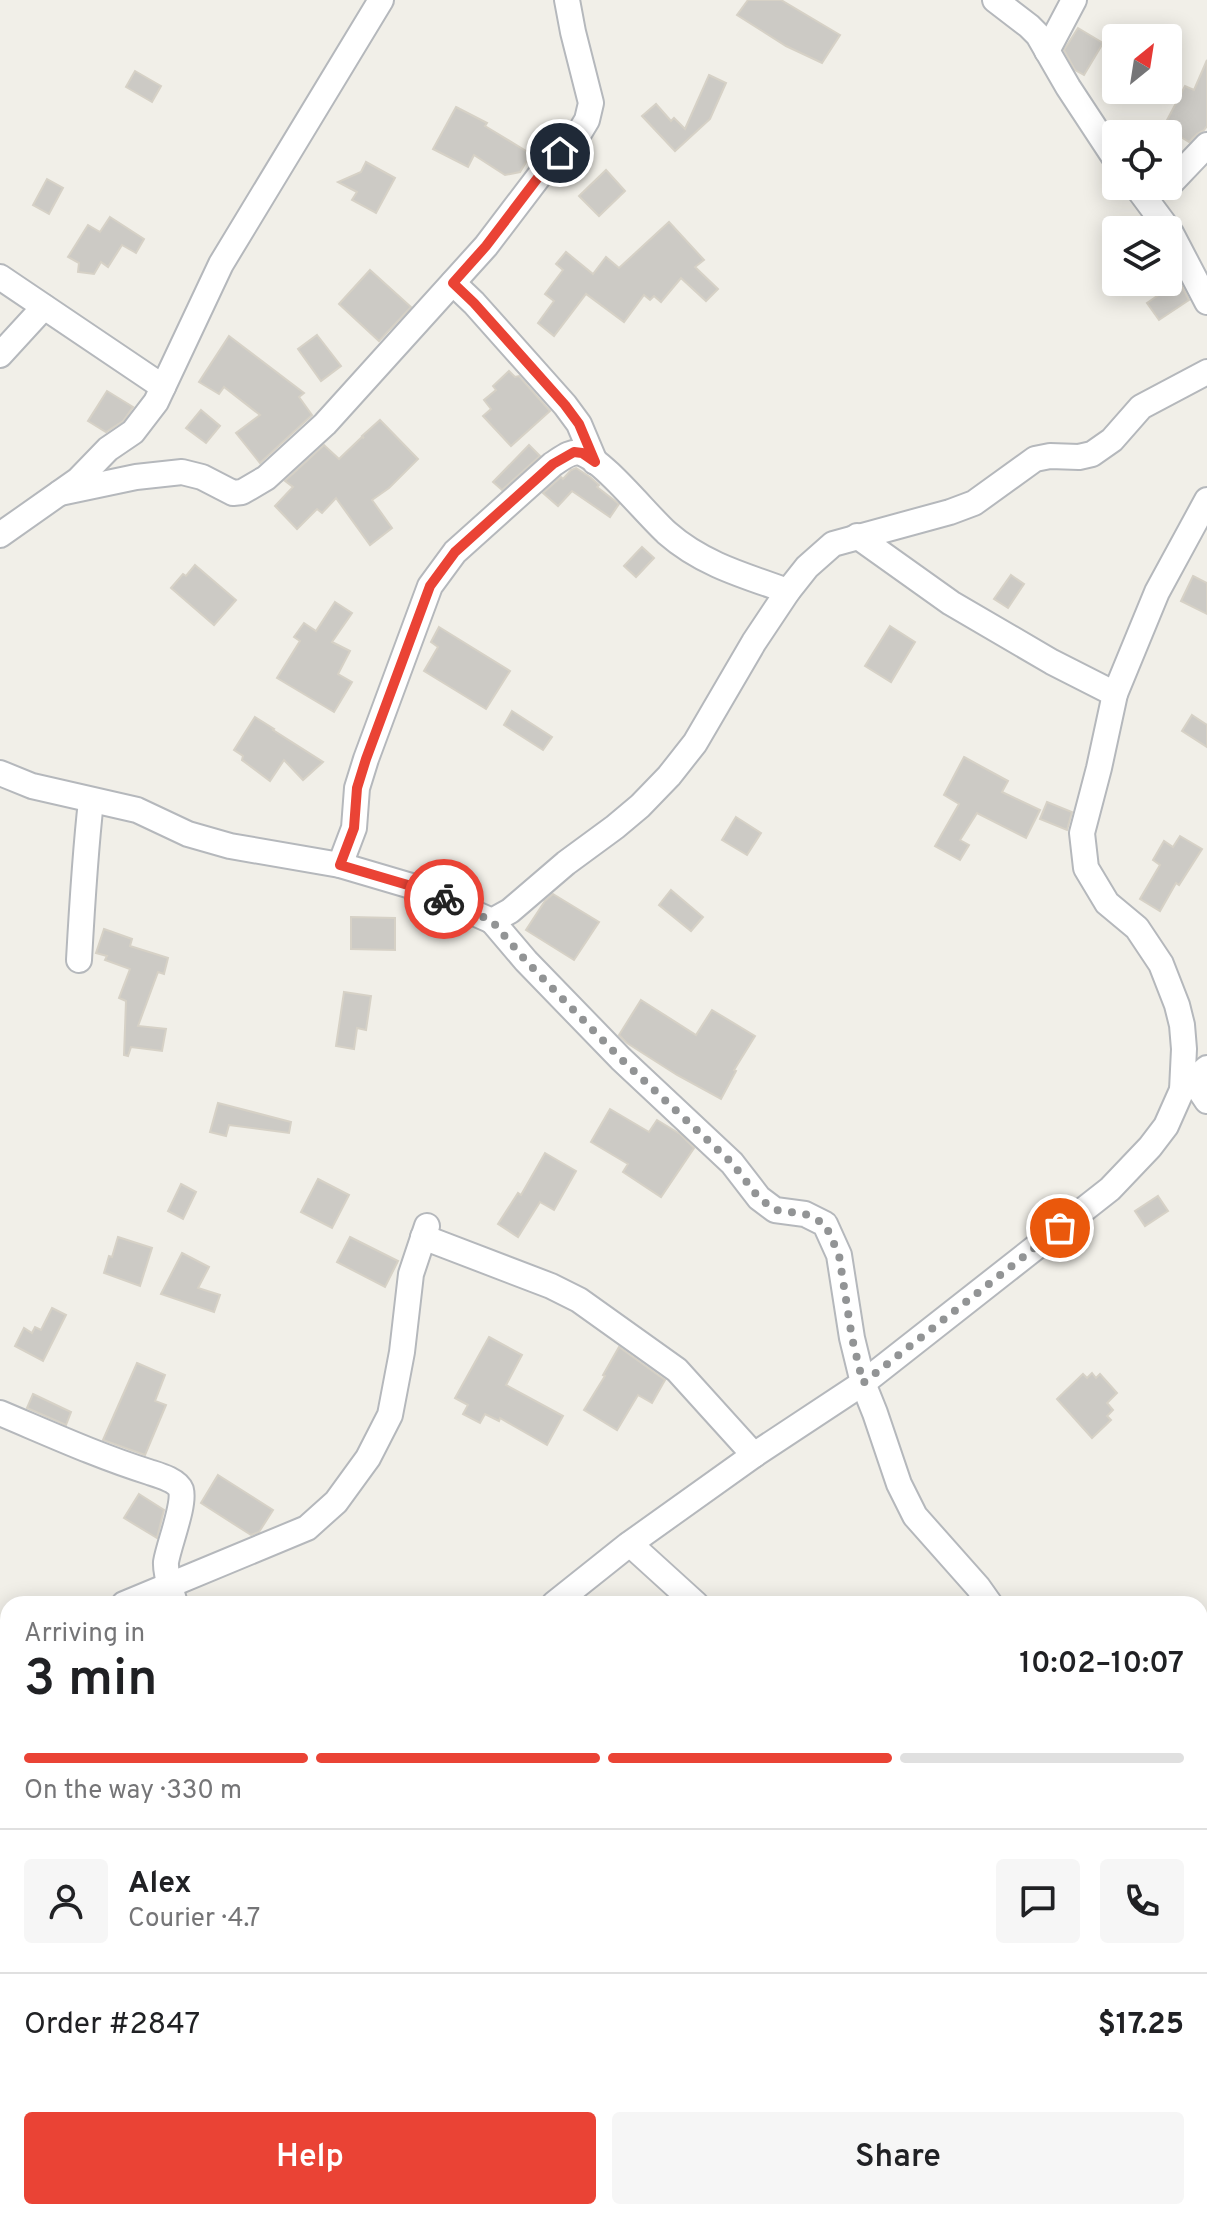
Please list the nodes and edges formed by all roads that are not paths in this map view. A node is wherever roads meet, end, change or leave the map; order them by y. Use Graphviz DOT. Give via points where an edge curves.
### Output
graph roads {
  1 [pos="381,0"];
  2 [pos="567,0"];
  3 [pos="995,0"];
  4 [pos="1074,0"];
  5 [pos="1047,51"];
  6 [pos="1102,139"];
  7 [pos="1207,145"];
  8 [pos="1182,171"];
  9 [pos="1147,200"];
  10 [pos="0,277"];
  11 [pos="453,283"];
  12 [pos="1207,302"];
  13 [pos="44,307"];
  14 [pos="0,355"];
  15 [pos="1207,372"];
  16 [pos="163,387"];
  17 [pos="595,462"];
  18 [pos="60,493"];
  19 [pos="1206,506"];
  20 [pos="0,535"];
  21 [pos="857,536"];
  22 [pos="788,591"];
  23 [pos="1115,694"];
  24 [pos="0,773"];
  25 [pos="91,801"];
  26 [pos="340,865"];
  27 [pos="492,921"];
  28 [pos="79,960"];
  29 [pos="1194,1079"];
  30 [pos="1207,1101"];
  31 [pos="863,1383"];
  32 [pos="0,1413"];
  33 [pos="754,1455"];
  34 [pos="630,1544"];
  35 [pos="173,1595"];
  36 [pos="564,1596"];
  37 [pos="687,1596"];
  38 [pos="984,1596"];
  1 -- 16 [label="street" via="221,264"];
  2 -- 11 [label="street" via="591,103 587,120"];
  3 -- 5 [label="street" via="1029,26"];
  4 -- 5 [label="street"];
  5 -- 6 [label="street"];
  7 -- 8 [label="street"];
  9 -- 12 [label="street" via="1171,233"];
  10 -- 13 [label="street"];
  11 -- 17 [label="street" via="565,405"];
  11 -- 18 [label="street" via="325,424 251,488 233,493 182,472"];
  13 -- 14 [label="street"];
  13 -- 16 [label="street"];
  15 -- 21 [label="street" via="1141,407 1092,454 1035,459 974,503"];
  16 -- 18 [label="street" via="133,432"];
  17 -- 22 [label="street" via="693,553"];
  17 -- 26 [label="street" via="574,452 553,464 455,552 430,586 366,759 354,828"];
  18 -- 20 [label="street"];
  19 -- 23 [label="street" via="1157,592"];
  21 -- 22 [label="street" via="833,544"];
  21 -- 23 [label="street" via="951,603"];
  22 -- 27 [label="street" via="695,743 669,776 615,827"];
  23 -- 29 [label="street" via="1082,833 1086,868 1107,903 1137,928 1161,964"];
  24 -- 25 [label="street"];
  25 -- 26 [label="street" via="137,810 230,846"];
  25 -- 28 [label="street"];
  26 -- 27 [label="street" via="418,888"];
  27 -- 31 [label="street" via="621,1059 732,1163 759,1198 775,1210 805,1214 825,1224 839,1255"];
  29 -- 30 [label="street"];
  29 -- 31 [label="street" via="1150,1147 1110,1189"];
  31 -- 33 [label="street"];
  31 -- 38 [label="street" via="915,1516"];
  32 -- 35 [label="street" via="177,1484 180,1510 166,1561"];
  33 -- 34 [label="street"];
  33 -- 35 [label="street" via="677,1370 603,1316 551,1286 425,1231 411,1274 390,1415 368,1458 336,1502 307,1528"];
  34 -- 36 [label="street"];
  34 -- 37 [label="street"];
}
